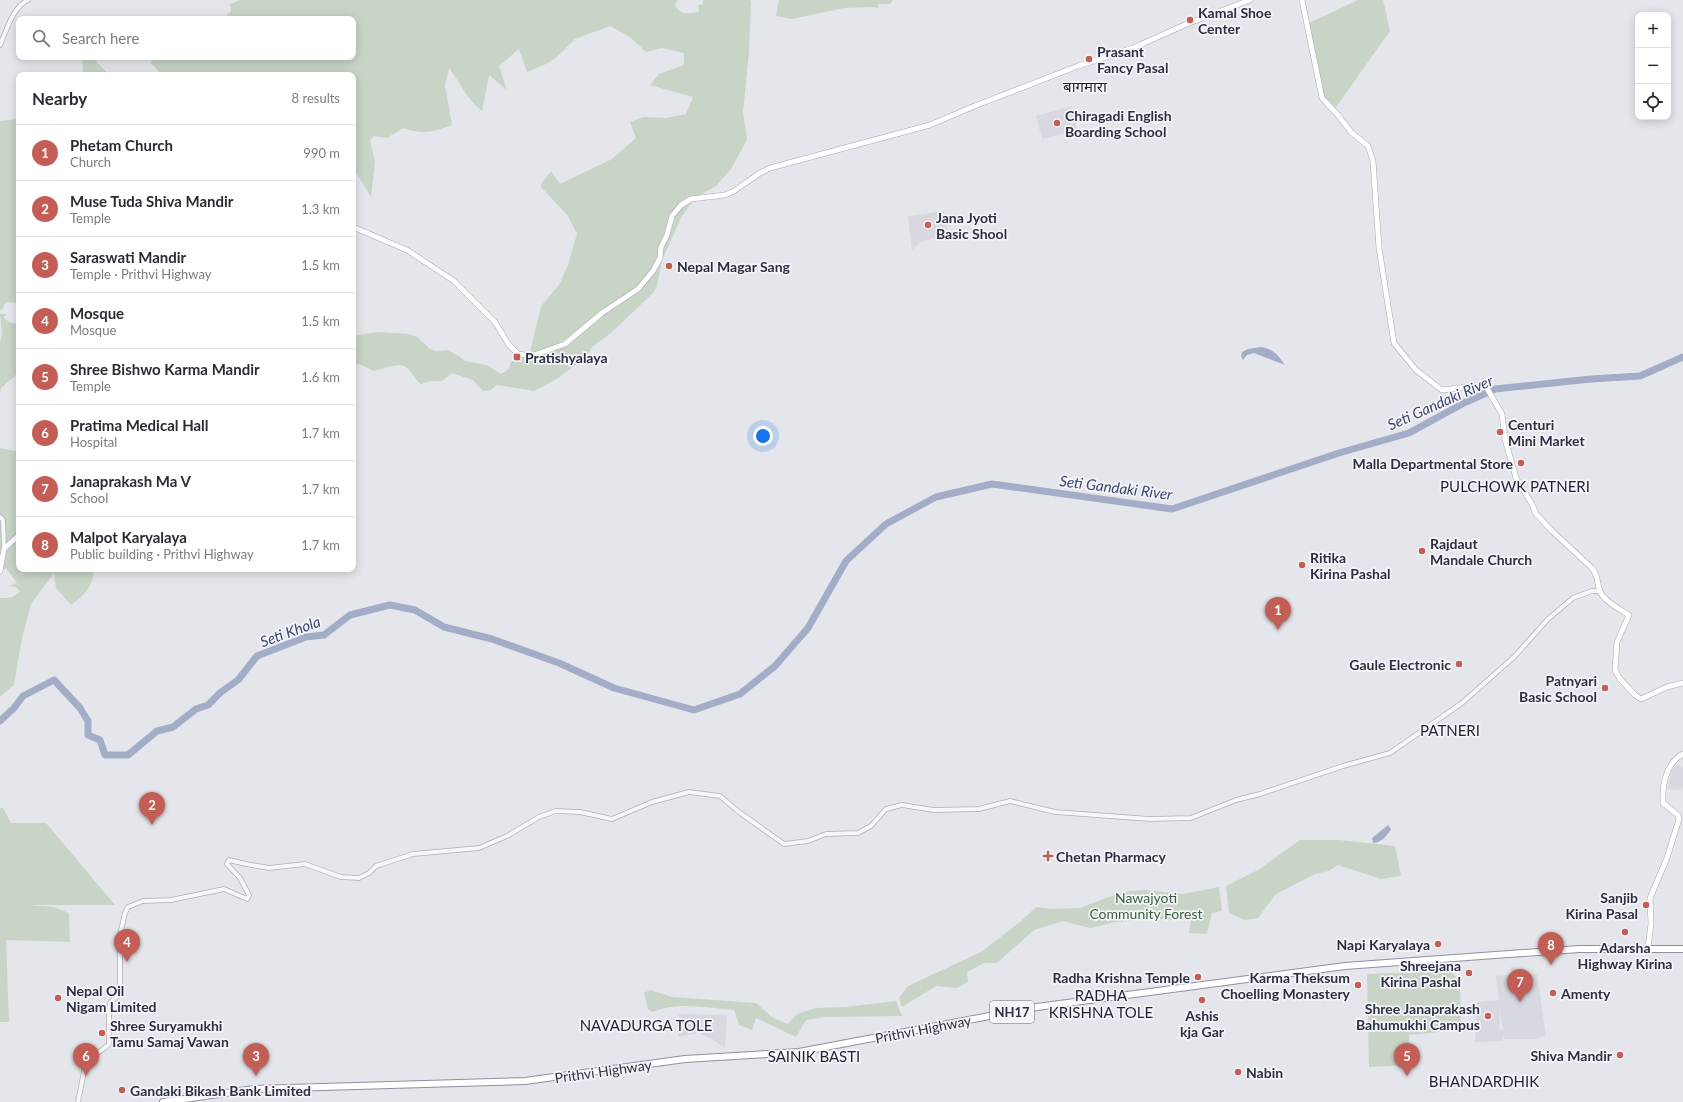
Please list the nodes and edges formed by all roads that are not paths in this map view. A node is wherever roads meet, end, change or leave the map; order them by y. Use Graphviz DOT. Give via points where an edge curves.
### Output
graph roads {
  1 [pos="28,0"];
  2 [pos="1250,0"];
  3 [pos="1302,0"];
  4 [pos="0,45"];
  5 [pos="356,229"];
  6 [pos="0,517"];
  7 [pos="16,538"];
  8 [pos="4,549"];
  9 [pos="0,571"];
  10 [pos="1600,591"];
  11 [pos="1683,682"];
  12 [pos="1683,754"];
  13 [pos="1648,948"];
  14 [pos="1683,949"];
  15 [pos="78,1102"];
  16 [pos="163,1102"];
  1 -- 4 [label="street" via="14,13"];
  2 -- 5 [label="main road" via="1133,48 1078,66 930,125 770,168 724,195 686,201 674,212 660,258 638,289 602,313 565,344 531,356 518,354 509,345 495,322 454,281 407,250"];
  3 -- 10 [label="main road" via="1322,98 1350,132 1368,146 1373,161 1379,248 1394,345 1416,370 1442,390 1485,385 1502,414 1505,439 1516,478 1536,514 1592,568 1598,578"];
  6 -- 8 [label="street" via="3,520"];
  7 -- 8 [label="main road"];
  8 -- 9 [label="main road"];
  10 -- 11 [label="main road" via="1610,603 1629,615 1617,642 1615,668 1630,689 1641,699"];
  10 -- 15 [label="street" via="1592,591 1573,598 1548,620 1515,656 1460,705 1390,753 1236,800 1191,818 1150,819 1055,812 1010,801 979,809 934,810 902,805 886,809 871,826 858,833 826,834 808,841 784,844 720,796 689,792 652,802 612,819 580,812 556,811 479,848 413,854 376,866 359,878 341,877 305,864 269,868 229,860 227,864 240,878 249,895 247,899 224,888 171,900 143,901 128,907 120,935 120,993 110,1003 108,1044 101,1052 86,1061"];
  12 -- 13 [label="main road" via="1675,759 1667,772 1663,803 1677,813 1679,819 1667,858 1650,898 1651,924"];
  13 -- 14 [label="highway, Prithvi Highway / NH17"];
  13 -- 16 [label="highway, Prithvi Highway / NH17" via="1579,949 1345,966 1037,1007 799,1052 685,1059 525,1081 254,1089"];
}
